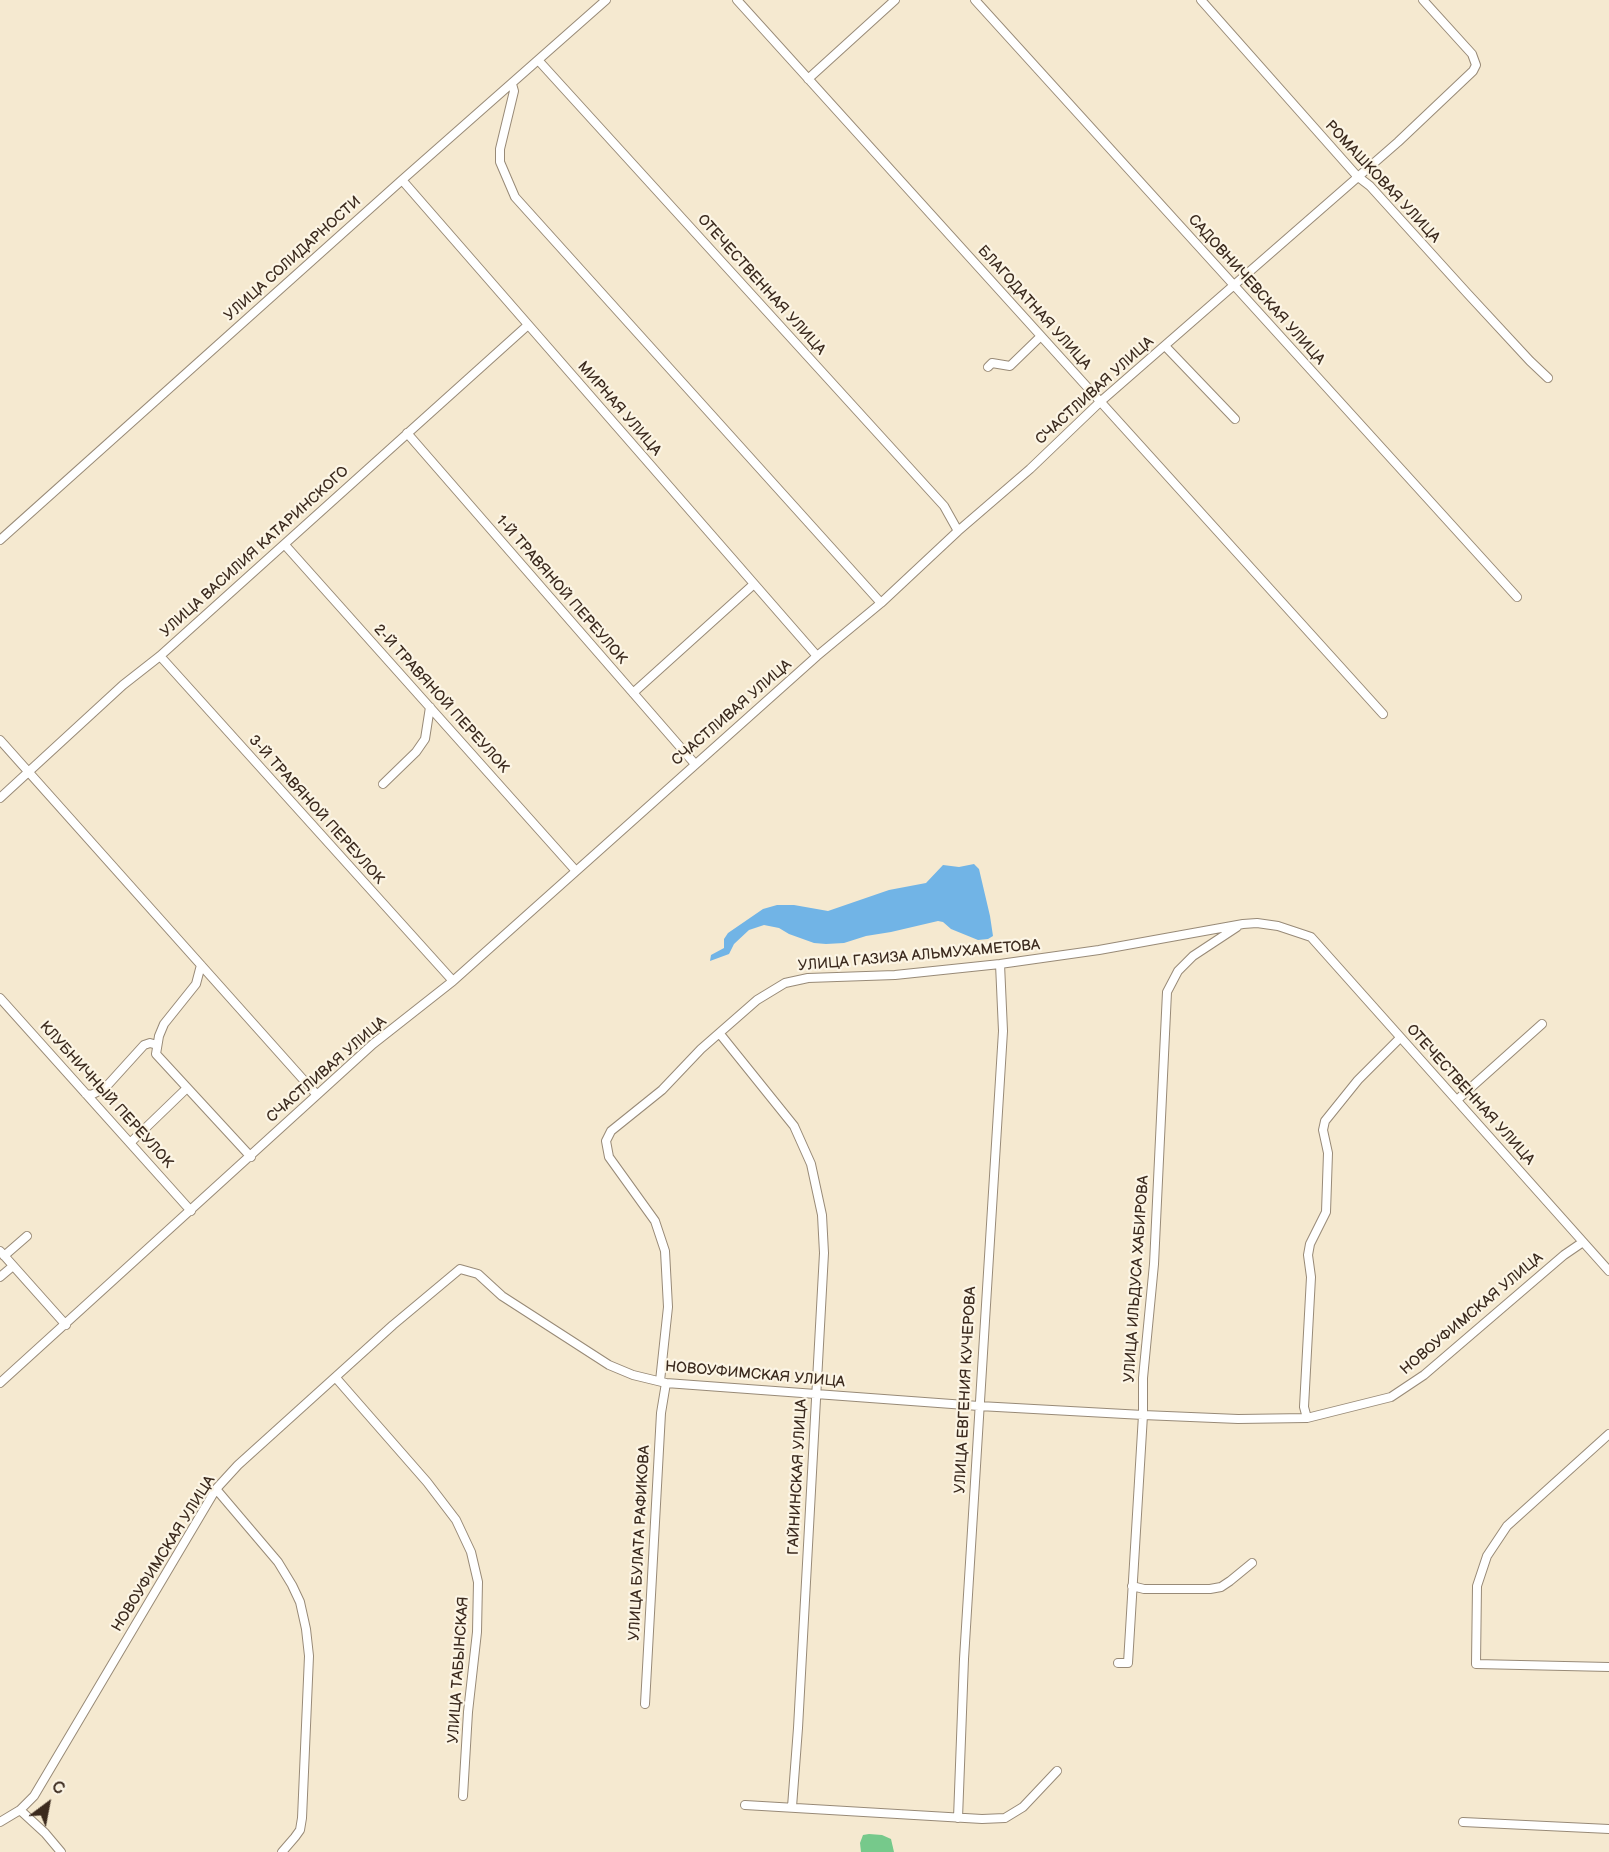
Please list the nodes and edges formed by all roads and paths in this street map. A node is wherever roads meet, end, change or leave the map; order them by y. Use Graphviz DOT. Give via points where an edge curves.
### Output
graph roads {
  1 [pos="606,0"];
  2 [pos="896,0"];
  3 [pos="975,0"];
  4 [pos="1201,0"];
  5 [pos="1423,0"];
  6 [pos="740,1"];
  7 [pos="538,60"];
  8 [pos="808,79"];
  9 [pos="512,84"];
  10 [pos="1357,176"];
  11 [pos="402,180"];
  12 [pos="1234,287"];
  13 [pos="528,325"];
  14 [pos="1041,336"];
  15 [pos="1165,346"];
  16 [pos="988,367"];
  17 [pos="1548,378"];
  18 [pos="1100,402"];
  19 [pos="1234,418"];
  20 [pos="406,433"];
  21 [pos="958,531"];
  22 [pos="0,540"];
  23 [pos="285,545"];
  24 [pos="754,584"];
  25 [pos="1517,597"];
  26 [pos="881,603"];
  27 [pos="160,656"];
  28 [pos="817,656"];
  29 [pos="633,693"];
  30 [pos="430,707"];
  31 [pos="1383,714"];
  32 [pos="0,740"];
  33 [pos="695,764"];
  34 [pos="28,771"];
  35 [pos="383,784"];
  36 [pos="0,798"];
  37 [pos="576,871"];
  38 [pos="1243,924"];
  39 [pos="1311,938"];
  40 [pos="1000,964"];
  41 [pos="201,965"];
  42 [pos="453,981"];
  43 [pos="0,998"];
  44 [pos="1542,1024"];
  45 [pos="720,1034"];
  46 [pos="1401,1038"];
  47 [pos="157,1045"];
  48 [pos="187,1088"];
  49 [pos="86,1094"];
  50 [pos="317,1095"];
  51 [pos="1457,1100"];
  52 [pos="130,1143"];
  53 [pos="251,1156"];
  54 [pos="191,1211"];
  55 [pos="27,1236"];
  56 [pos="1583,1242"];
  57 [pos="2,1254"];
  58 [pos="13,1266"];
  59 [pos="1609,1271"];
  60 [pos="0,1277"];
  61 [pos="66,1324"];
  62 [pos="336,1378"];
  63 [pos="663,1382"];
  64 [pos="0,1383"];
  65 [pos="816,1395"];
  66 [pos="979,1406"];
  67 [pos="1143,1415"];
  68 [pos="1307,1418"];
  69 [pos="1609,1434"];
  70 [pos="216,1489"];
  71 [pos="1252,1563"];
  72 [pos="1132,1586"];
  73 [pos="1118,1663"];
  74 [pos="1609,1667"];
  75 [pos="645,1704"];
  76 [pos="1057,1771"];
  77 [pos="463,1796"];
  78 [pos="745,1805"];
  79 [pos="792,1807"];
  80 [pos="20,1810"];
  81 [pos="958,1818"];
  82 [pos="0,1822"];
  83 [pos="1464,1822"];
  84 [pos="1609,1829"];
  85 [pos="61,1852"];
  86 [pos="282,1852"];
  1 -- 7 [label="street, УЛИЦА СОЛИДАРНОСТИ"];
  2 -- 8 [label="street"];
  3 -- 12 [label="street, САДОВНИЧЕВСКАЯ УЛИЦА"];
  4 -- 10 [label="street, РОМАШКОВАЯ УЛИЦА"];
  5 -- 10 [label="street, СЧАСТЛИВАЯ УЛИЦА" via="1475,60 1473,71"];
  6 -- 8 [label="street, БЛАГОДАТНАЯ УЛИЦА"];
  7 -- 9 [label="street, УЛИЦА СОЛИДАРНОСТИ"];
  7 -- 21 [label="street, ОТЕЧЕСТВЕННАЯ УЛИЦА" via="944,506"];
  8 -- 14 [label="street, БЛАГОДАТНАЯ УЛИЦА"];
  9 -- 11 [label="street, УЛИЦА СОЛИДАРНОСТИ"];
  9 -- 26 [label="street" via="500,162 515,197"];
  10 -- 12 [label="street, СЧАСТЛИВАЯ УЛИЦА"];
  10 -- 17 [label="street, РОМАШКОВАЯ УЛИЦА" via="1371,186"];
  11 -- 13 [label="street, МИРНАЯ УЛИЦА"];
  11 -- 22 [label="street, УЛИЦА СОЛИДАРНОСТИ"];
  12 -- 15 [label="street, СЧАСТЛИВАЯ УЛИЦА"];
  12 -- 25 [label="street, САДОВНИЧЕВСКАЯ УЛИЦА"];
  13 -- 20 [label="street, УЛИЦА ВАСИЛИЯ КАТАРИНСКОГО"];
  13 -- 24 [label="street, МИРНАЯ УЛИЦА"];
  14 -- 16 [label="street" via="1010,366 992,363"];
  14 -- 18 [label="street, БЛАГОДАТНАЯ УЛИЦА"];
  15 -- 18 [label="street, СЧАСТЛИВАЯ УЛИЦА"];
  15 -- 19 [label="street"];
  18 -- 21 [label="street, СЧАСТЛИВАЯ УЛИЦА"];
  18 -- 31 [label="street, БЛАГОДАТНАЯ УЛИЦА"];
  20 -- 23 [label="street, УЛИЦА ВАСИЛИЯ КАТАРИНСКОГО"];
  20 -- 29 [label="street, 1-Й ТРАВЯНОЙ ПЕРЕУЛОК"];
  21 -- 26 [label="street, СЧАСТЛИВАЯ УЛИЦА"];
  23 -- 27 [label="street, УЛИЦА ВАСИЛИЯ КАТАРИНСКОГО"];
  23 -- 30 [label="street, 2-Й ТРАВЯНОЙ ПЕРЕУЛОК"];
  24 -- 28 [label="street, МИРНАЯ УЛИЦА"];
  24 -- 29 [label="street"];
  26 -- 28 [label="street, СЧАСТЛИВАЯ УЛИЦА"];
  27 -- 34 [label="street, УЛИЦА ВАСИЛИЯ КАТАРИНСКОГО"];
  27 -- 42 [label="street, 3-Й ТРАВЯНОЙ ПЕРЕУЛОК"];
  28 -- 33 [label="street, СЧАСТЛИВАЯ УЛИЦА"];
  29 -- 33 [label="street, 1-Й ТРАВЯНОЙ ПЕРЕУЛОК"];
  30 -- 35 [label="street" via="425,739"];
  30 -- 37 [label="street, 2-Й ТРАВЯНОЙ ПЕРЕУЛОК"];
  32 -- 34 [label="street"];
  33 -- 37 [label="street, СЧАСТЛИВАЯ УЛИЦА"];
  34 -- 36 [label="street, УЛИЦА ВАСИЛИЯ КАТАРИНСКОГО"];
  34 -- 41 [label="street"];
  37 -- 42 [label="street, СЧАСТЛИВАЯ УЛИЦА"];
  38 -- 39 [label="street, УЛИЦА ГАЗИЗА АЛЬМУХАМЕТОВА" via="1278,926"];
  38 -- 40 [label="street, УЛИЦА ГАЗИЗА АЛЬМУХАМЕТОВА"];
  38 -- 67 [label="street, УЛИЦА ИЛЬДУСА ХАБИРОВА" via="1193,956 1178,971 1167,992"];
  39 -- 46 [label="street, ОТЕЧЕСТВЕННАЯ УЛИЦА"];
  40 -- 45 [label="street, УЛИЦА ГАЗИЗА АЛЬМУХАМЕТОВА" via="796,981 757,1000"];
  40 -- 66 [label="street, УЛИЦА ЕВГЕНИЯ КУЧЕРОВА" via="1003,1031"];
  41 -- 47 [label="street" via="196,984 164,1024"];
  41 -- 50 [label="street"];
  42 -- 50 [label="street, СЧАСТЛИВАЯ УЛИЦА" via="373,1044"];
  43 -- 49 [label="street, КЛУБНИЧНЫЙ ПЕРЕУЛОК"];
  44 -- 51 [label="street"];
  45 -- 63 [label="street, УЛИЦА БУЛАТА РАФИКОВА" via="662,1090 611,1131 606,1141 609,1157 655,1221 665,1251 668,1307"];
  45 -- 65 [label="street, ГАЙНИНСКАЯ УЛИЦА" via="794,1126 811,1164 822,1215 824,1253"];
  46 -- 51 [label="street, ОТЕЧЕСТВЕННАЯ УЛИЦА"];
  46 -- 68 [label="street" via="1358,1080 1325,1121 1326,1212 1308,1255 1311,1277 1304,1407"];
  47 -- 48 [label="street" via="156,1054"];
  47 -- 49 [label="street" via="144,1045 105,1088"];
  48 -- 52 [label="street"];
  48 -- 53 [label="street"];
  49 -- 52 [label="street, КЛУБНИЧНЫЙ ПЕРЕУЛОК"];
  50 -- 53 [label="street, СЧАСТЛИВАЯ УЛИЦА"];
  51 -- 56 [label="street, ОТЕЧЕСТВЕННАЯ УЛИЦА"];
  52 -- 54 [label="street, КЛУБНИЧНЫЙ ПЕРЕУЛОК"];
  53 -- 54 [label="street, СЧАСТЛИВАЯ УЛИЦА"];
  54 -- 61 [label="street, СЧАСТЛИВАЯ УЛИЦА"];
  55 -- 57 [label="street"];
  56 -- 59 [label="street, ОТЕЧЕСТВЕННАЯ УЛИЦА"];
  56 -- 68 [label="street, НОВОУФИМСКАЯ УЛИЦА" via="1424,1375 1391,1397"];
  57 -- 58 [label="street"];
  58 -- 60 [label="street"];
  58 -- 61 [label="street"];
  61 -- 64 [label="street, СЧАСТЛИВАЯ УЛИЦА"];
  62 -- 63 [label="street, НОВОУФИМСКАЯ УЛИЦА" via="460,1269 478,1274 502,1296 609,1365"];
  62 -- 70 [label="street, НОВОУФИМСКАЯ УЛИЦА"];
  62 -- 77 [label="street, УЛИЦА ТАБЫНСКАЯ" via="427,1482 456,1520 471,1552 478,1582 477,1632"];
  63 -- 65 [label="street, НОВОУФИМСКАЯ УЛИЦА"];
  63 -- 75 [label="street, УЛИЦА БУЛАТА РАФИКОВА"];
  65 -- 66 [label="street, НОВОУФИМСКАЯ УЛИЦА"];
  65 -- 79 [label="street, ГАЙНИНСКАЯ УЛИЦА"];
  66 -- 67 [label="street, НОВОУФИМСКАЯ УЛИЦА"];
  66 -- 81 [label="street, УЛИЦА ЕВГЕНИЯ КУЧЕРОВА"];
  67 -- 68 [label="street, НОВОУФИМСКАЯ УЛИЦА"];
  67 -- 72 [label="street, УЛИЦА ИЛЬДУСА ХАБИРОВА"];
  69 -- 74 [label="street" via="1506,1526 1487,1556 1477,1587 1476,1664"];
  70 -- 80 [label="street, НОВОУФИМСКАЯ УЛИЦА" via="33,1796"];
  70 -- 86 [label="street" via="278,1562 300,1602 306,1629 309,1656 302,1818 296,1838"];
  71 -- 72 [label="street" via="1221,1587"];
  72 -- 73 [label="street, УЛИЦА ИЛЬДУСА ХАБИРОВА" via="1128,1663"];
  76 -- 81 [label="street" via="1023,1807 1005,1818"];
  78 -- 79 [label="street"];
  79 -- 81 [label="street"];
  80 -- 82 [label="street"];
  80 -- 85 [label="street"];
  83 -- 84 [label="street"];
}
